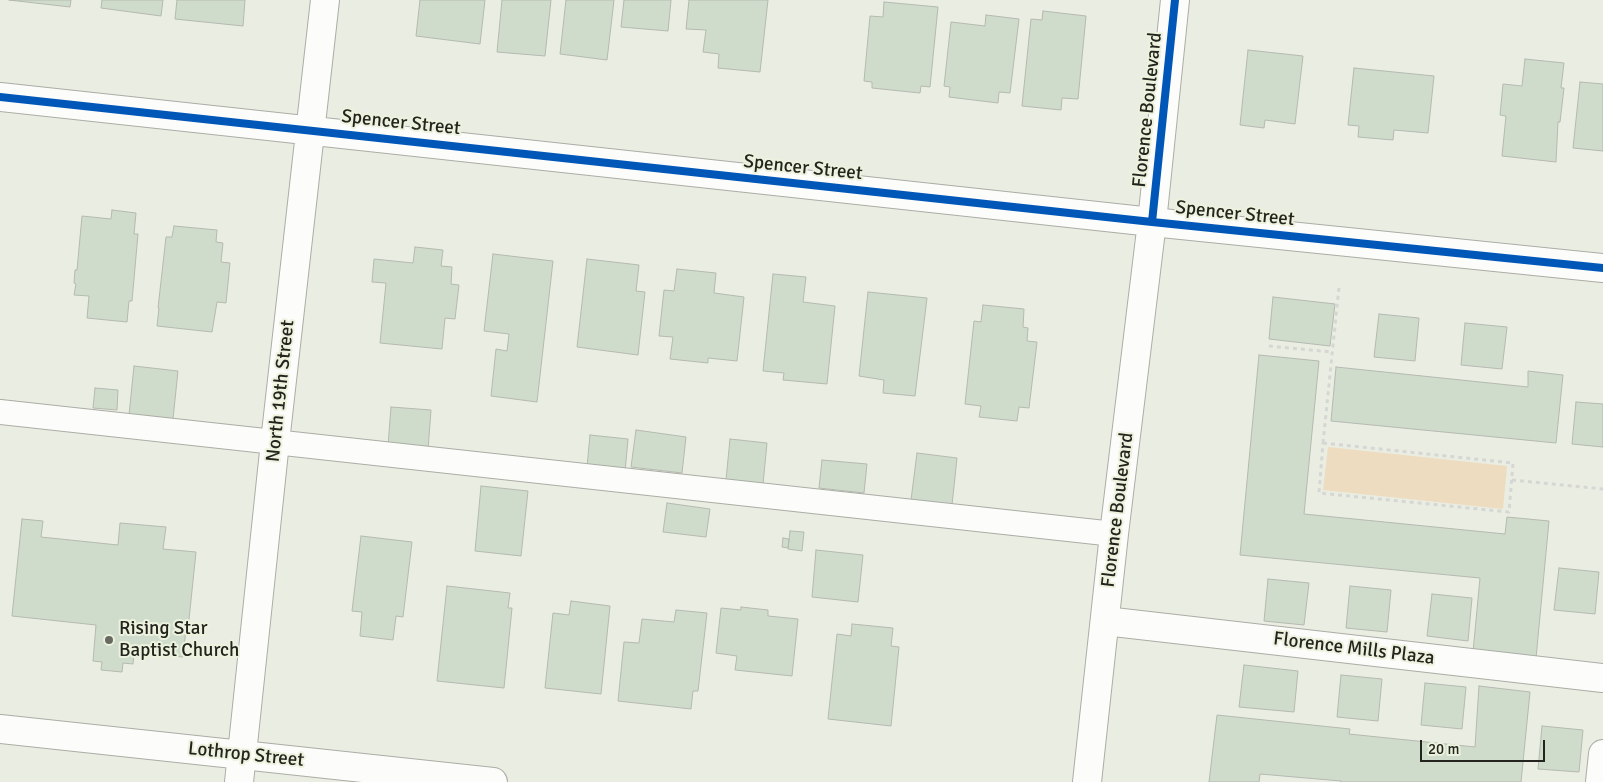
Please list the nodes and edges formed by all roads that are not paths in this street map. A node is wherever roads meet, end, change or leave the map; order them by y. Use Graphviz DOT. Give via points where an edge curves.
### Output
graph roads {
  1 [pos="325,0"];
  2 [pos="1175,0"];
  3 [pos="0,97"];
  4 [pos="311,130"];
  5 [pos="1152,222"];
  6 [pos="1603,268"];
  7 [pos="0,412"];
  8 [pos="275,442"];
  9 [pos="1114,534"];
  10 [pos="1105,621"];
  11 [pos="1603,678"];
  12 [pos="0,729"];
  13 [pos="242,754"];
  14 [pos="1603,754"];
  15 [pos="239,782"];
  16 [pos="492,782"];
  17 [pos="1087,782"];
  18 [pos="1600,782"];
  1 -- 4 [label="street, North 19th Street"];
  2 -- 5 [label="street, Florence Boulevard"];
  3 -- 4 [label="street, Spencer Street"];
  4 -- 5 [label="street, Spencer Street"];
  4 -- 8 [label="street, North 19th Street"];
  5 -- 6 [label="street, Spencer Street"];
  5 -- 9 [label="street, Florence Boulevard"];
  7 -- 8 [label="lane"];
  8 -- 9 [label="lane"];
  8 -- 13 [label="street, North 19th Street"];
  9 -- 10 [label="street, Florence Boulevard"];
  10 -- 11 [label="street, Florence Mills Plaza"];
  10 -- 17 [label="street, Florence Boulevard"];
  12 -- 13 [label="street, Lothrop Street"];
  13 -- 15 [label="street, North 19th Street"];
  13 -- 16 [label="street, Lothrop Street"];
  14 -- 18 [label="street"];
}
